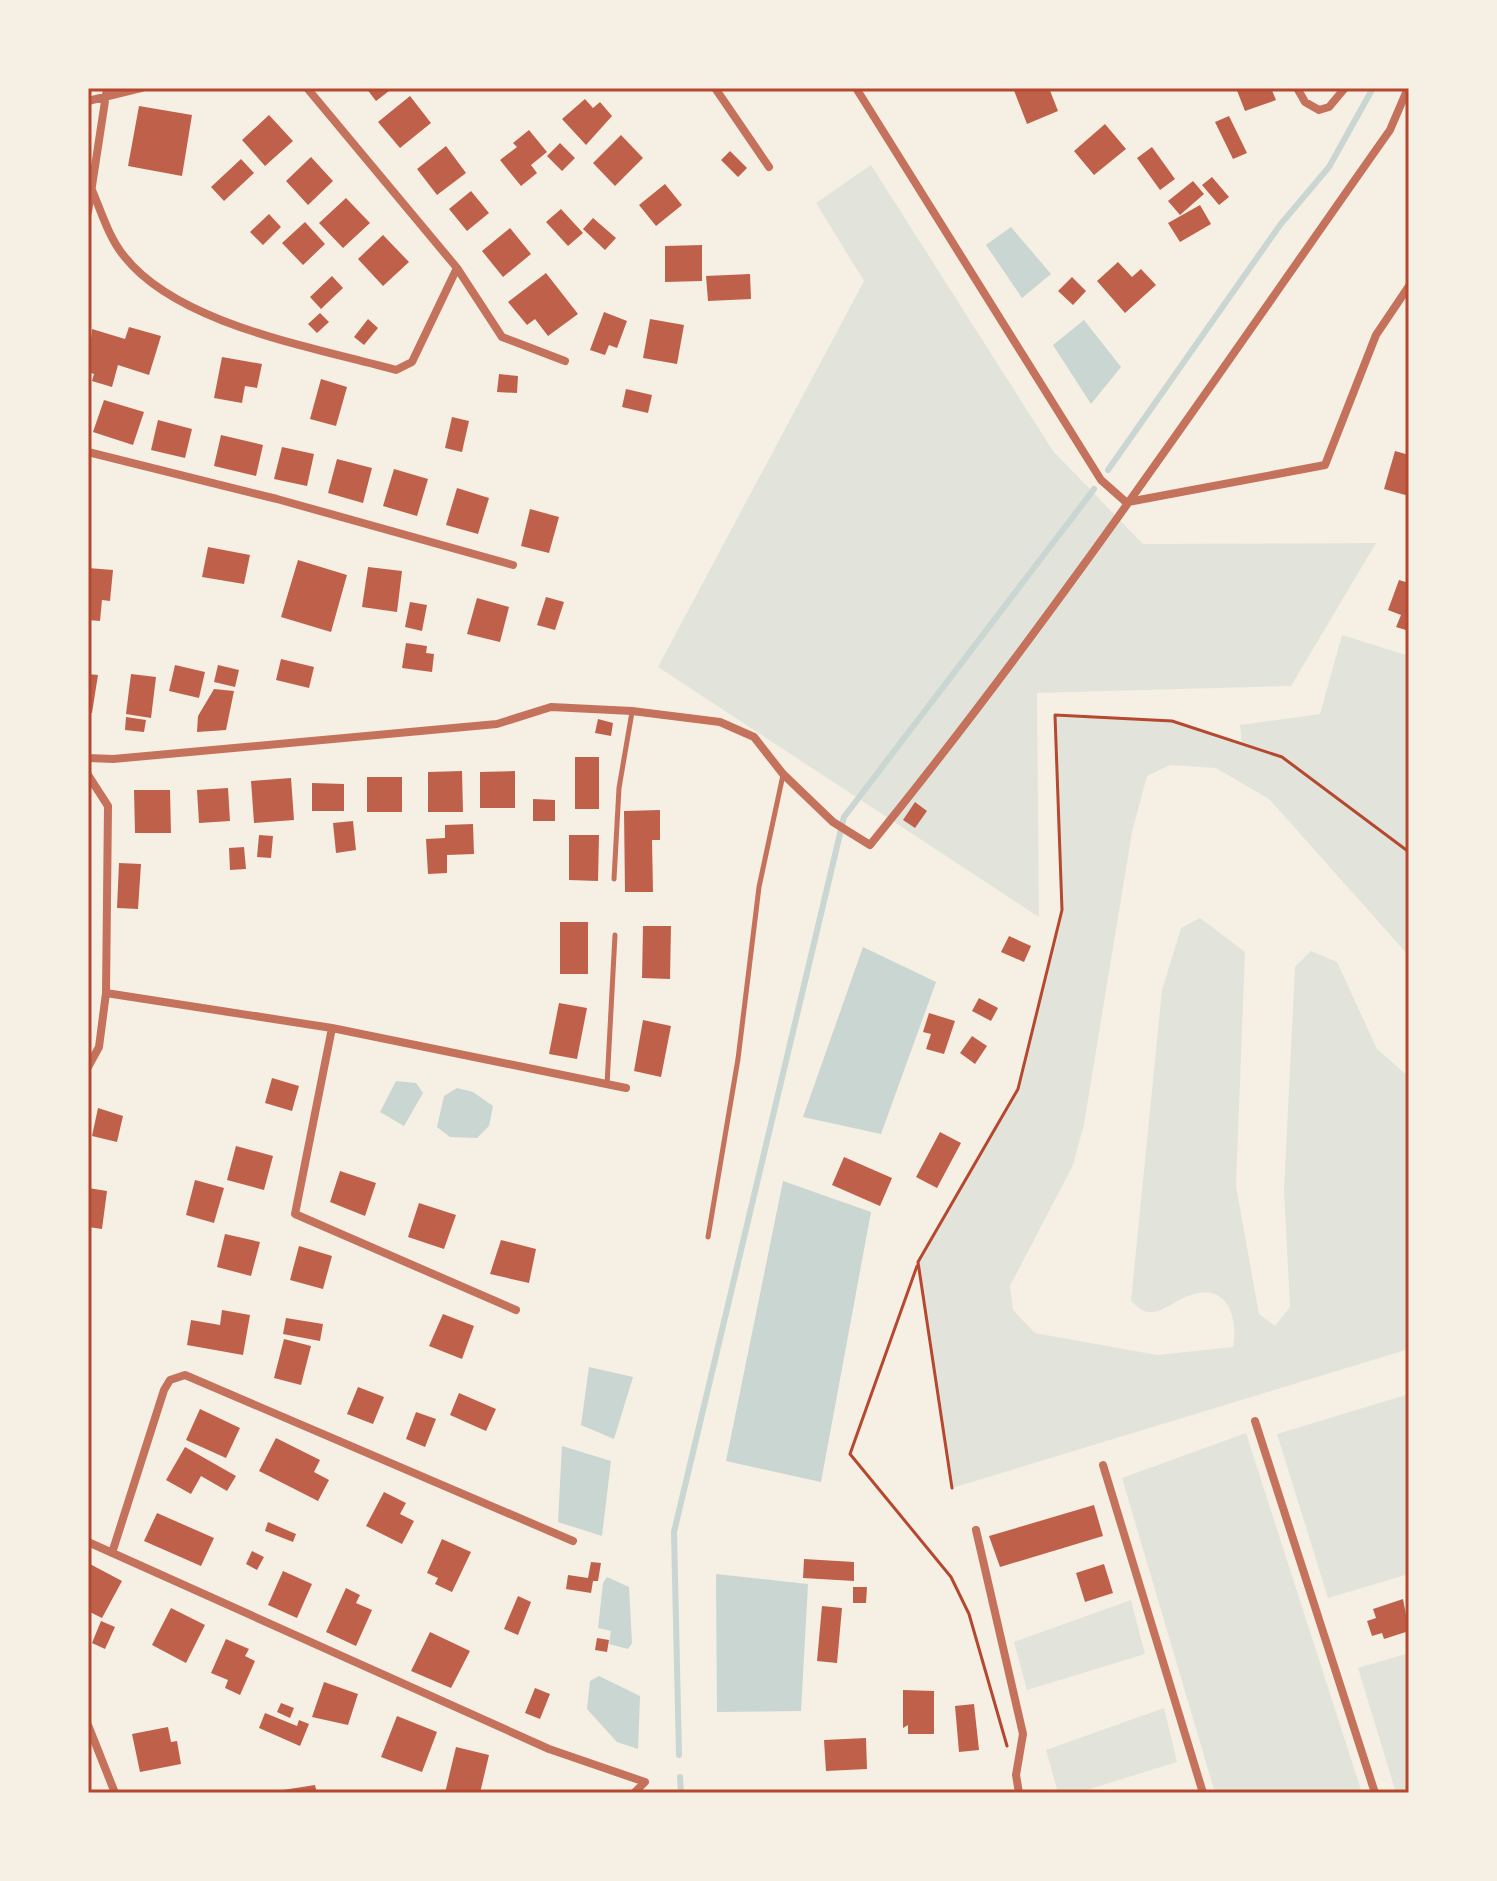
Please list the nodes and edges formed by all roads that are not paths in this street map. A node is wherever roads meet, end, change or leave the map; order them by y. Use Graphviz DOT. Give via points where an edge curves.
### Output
graph roads {
  1 [pos="141,88"];
  2 [pos="307,88"];
  3 [pos="715,88"];
  4 [pos="856,88"];
  5 [pos="1297,88"];
  6 [pos="1408,88"];
  7 [pos="107,91"];
  8 [pos="1343,92"];
  9 [pos="88,101"];
  10 [pos="769,167"];
  11 [pos="92,190"];
  12 [pos="88,212"];
  13 [pos="457,268"];
  14 [pos="1409,286"];
  15 [pos="565,361"];
  16 [pos="88,452"];
  17 [pos="1127,503"];
  18 [pos="513,565"];
  19 [pos="632,711"];
  20 [pos="88,758"];
  21 [pos="783,774"];
  22 [pos="88,775"];
  23 [pos="614,879"];
  24 [pos="615,935"];
  25 [pos="106,993"];
  26 [pos="332,1028"];
  27 [pos="88,1067"];
  28 [pos="607,1085"];
  29 [pos="626,1088"];
  30 [pos="708,1237"];
  31 [pos="516,1310"];
  32 [pos="1255,1421"];
  33 [pos="1103,1465"];
  34 [pos="976,1530"];
  35 [pos="573,1541"];
  36 [pos="88,1542"];
  37 [pos="112,1553"];
  38 [pos="88,1725"];
  39 [pos="115,1793"];
  40 [pos="634,1793"];
  41 [pos="1019,1793"];
  42 [pos="1203,1793"];
  43 [pos="1375,1793"];
  1 -- 7 [label="street"];
  2 -- 13 [label="street"];
  3 -- 10 [label="street"];
  4 -- 17 [label="street" via="1101,480"];
  5 -- 8 [label="street" via="1305,102 1319,110"];
  6 -- 17 [label="street" via="1390,130"];
  7 -- 9 [label="street"];
  7 -- 11 [label="street"];
  11 -- 12 [label="street"];
  11 -- 13 [label="street" via="123,255 148,281 187,308 396,370 412,362"];
  13 -- 15 [label="street" via="502,337"];
  14 -- 17 [label="street" via="1376,335 1325,465"];
  16 -- 18 [label="street"];
  17 -- 21 [label="street" via="973,718 870,845 833,822"];
  19 -- 20 [label="street" via="551,707 497,724"];
  19 -- 21 [label="street" via="720,722 754,737"];
  19 -- 23 [label="lane" via="619,788"];
  21 -- 30 [label="lane" via="759,887 738,1059"];
  22 -- 25 [label="street" via="108,806"];
  24 -- 28 [label="lane"];
  25 -- 26 [label="street"];
  25 -- 27 [label="street" via="99,1047"];
  26 -- 28 [label="street"];
  26 -- 31 [label="street" via="295,1214"];
  28 -- 29 [label="street"];
  32 -- 43 [label="street"];
  33 -- 42 [label="street"];
  34 -- 41 [label="street" via="1023,1734 1016,1775"];
  35 -- 37 [label="street" via="185,1375 170,1380 164,1390"];
  36 -- 37 [label="street"];
  37 -- 40 [label="street" via="549,1749 645,1782"];
  38 -- 39 [label="street"];
}
